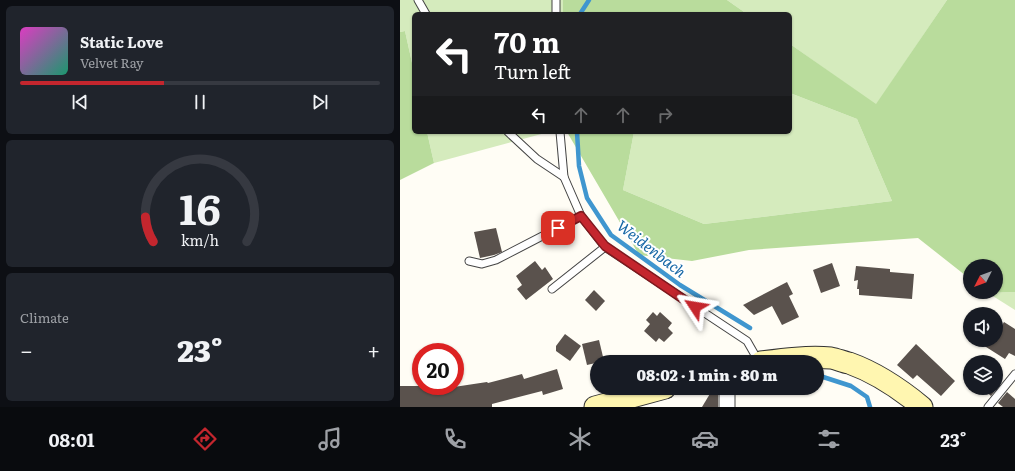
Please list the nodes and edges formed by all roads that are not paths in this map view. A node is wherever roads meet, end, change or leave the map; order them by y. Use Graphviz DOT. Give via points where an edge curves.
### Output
graph roads {
  1 [pos="418,0"];
  2 [pos="556,0"];
  3 [pos="425,12"];
  4 [pos="556,12"];
  5 [pos="510,134"];
  6 [pos="560,134"];
  7 [pos="564,177"];
  8 [pos="581,216"];
  9 [pos="605,246"];
  10 [pos="469,261"];
  11 [pos="552,289"];
  12 [pos="756,355"];
  13 [pos="824,358"];
  14 [pos="1015,374"];
  15 [pos="639,395"];
  16 [pos="727,395"];
  17 [pos="916,402"];
  18 [pos="595,407"];
  19 [pos="727,407"];
  20 [pos="988,407"];
  1 -- 3 [label="lane"];
  2 -- 4 [label="lane"];
  5 -- 7 [label="lane" via="537,159"];
  6 -- 7 [label="lane"];
  7 -- 8 [label="lane"];
  8 -- 9 [label="lane"];
  8 -- 10 [label="lane" via="496,260 482,264"];
  9 -- 11 [label="lane"];
  9 -- 12 [label="lane" via="747,341"];
  13 -- 17 [label="main road" via="832,358 868,370"];
  14 -- 20 [label="lane"];
  15 -- 18 [label="main road"];
  16 -- 19 [label="street"];
}
